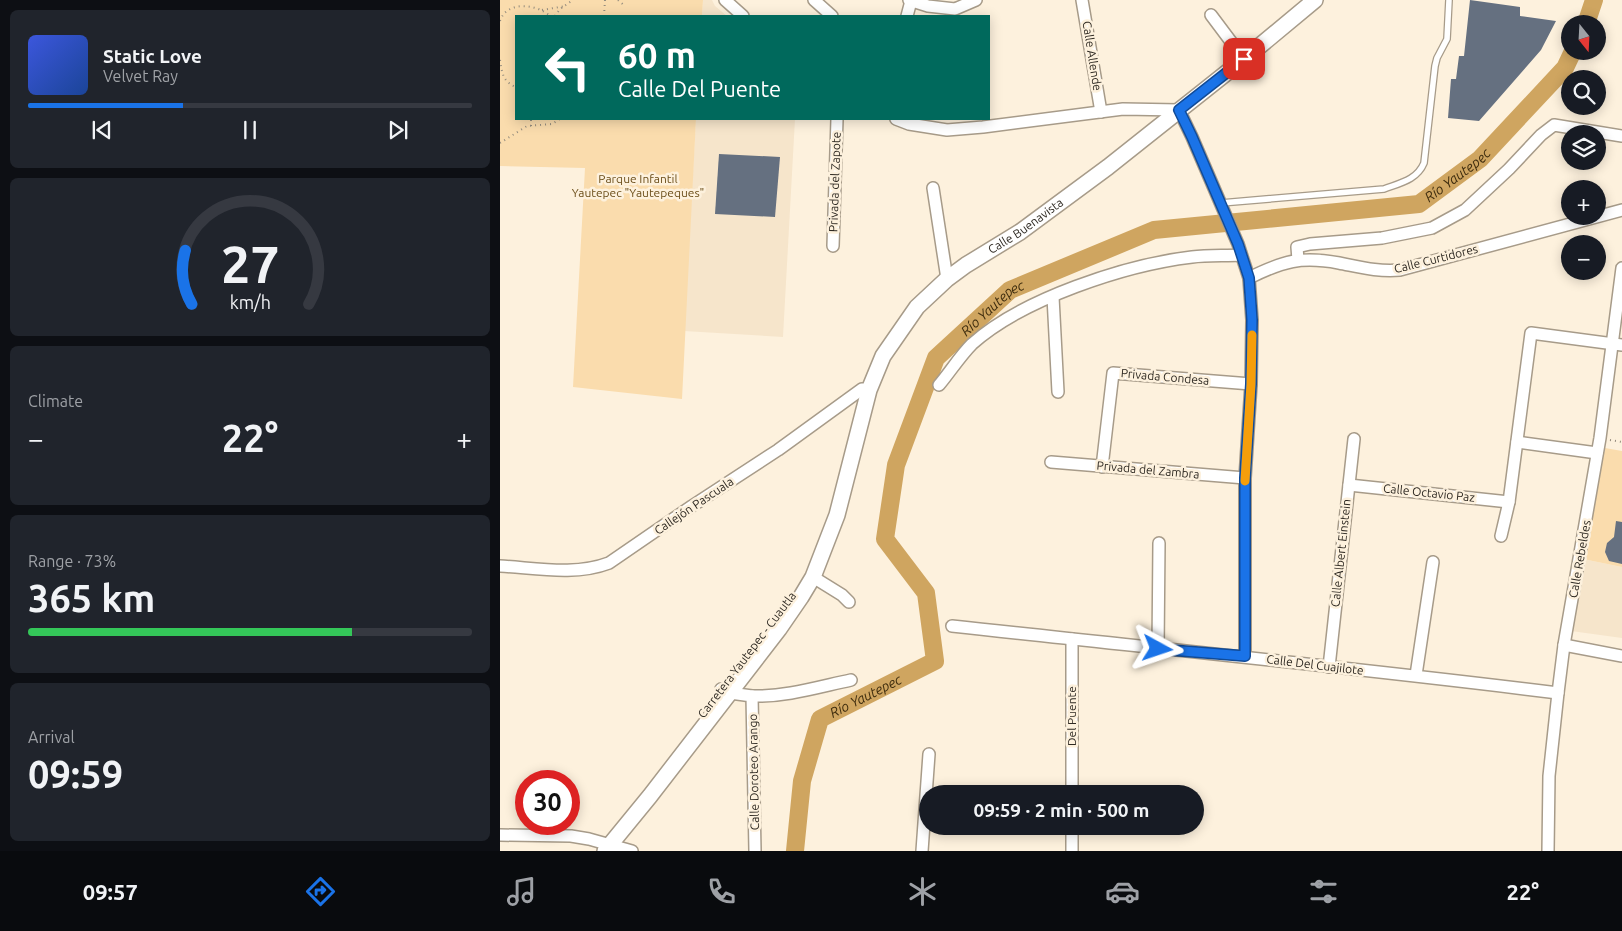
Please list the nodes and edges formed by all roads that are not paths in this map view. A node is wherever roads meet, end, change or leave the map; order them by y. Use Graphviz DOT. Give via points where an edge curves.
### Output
graph roads {
  1 [pos="725,0"];
  2 [pos="814,0"];
  3 [pos="910,0"];
  4 [pos="976,0"];
  5 [pos="1082,0"];
  6 [pos="1449,0"];
  7 [pos="1309,2"];
  8 [pos="742,15"];
  9 [pos="831,15"];
  10 [pos="907,15"];
  11 [pos="1211,15"];
  12 [pos="1244,59"];
  13 [pos="1179,110"];
  14 [pos="1101,112"];
  15 [pos="837,120"];
  16 [pos="899,120"];
  17 [pos="1622,136"];
  18 [pos="933,188"];
  19 [pos="1220,203"];
  20 [pos="1622,210"];
  21 [pos="833,246"];
  22 [pos="1239,250"];
  23 [pos="1298,260"];
  24 [pos="1622,268"];
  25 [pos="946,275"];
  26 [pos="1249,278"];
  27 [pos="1053,297"];
  28 [pos="915,304"];
  29 [pos="1617,344"];
  30 [pos="1251,384"];
  31 [pos="939,385"];
  32 [pos="866,389"];
  33 [pos="1058,392"];
  34 [pos="1354,439"];
  35 [pos="1517,442"];
  36 [pos="1598,453"];
  37 [pos="1051,462"];
  38 [pos="1102,467"];
  39 [pos="1245,478"];
  40 [pos="1349,485"];
  41 [pos="1509,502"];
  42 [pos="827,536"];
  43 [pos="1501,536"];
  44 [pos="1160,543"];
  45 [pos="1433,562"];
  46 [pos="500,566"];
  47 [pos="813,578"];
  48 [pos="798,596"];
  49 [pos="848,602"];
  50 [pos="952,626"];
  51 [pos="1072,639"];
  52 [pos="1564,645"];
  53 [pos="1158,649"];
  54 [pos="1245,656"];
  55 [pos="1622,656"];
  56 [pos="1329,667"];
  57 [pos="1416,675"];
  58 [pos="851,680"];
  59 [pos="725,691"];
  60 [pos="1558,693"];
  61 [pos="752,696"];
  62 [pos="929,754"];
  63 [pos="1072,785"];
  64 [pos="500,835"];
  65 [pos="1072,835"];
  66 [pos="604,848"];
  67 [pos="632,851"];
  68 [pos="755,851"];
  69 [pos="922,851"];
  70 [pos="1072,851"];
  71 [pos="1548,851"];
  1 -- 8 [label="street"];
  2 -- 9 [label="street"];
  3 -- 4 [label="street" via="955,9"];
  3 -- 10 [label="street"];
  5 -- 14 [label="street, Calle Allende"];
  6 -- 19 [label="lane" via="1447,38 1435,66 1424,163 1420,172 1409,180 1384,189"];
  7 -- 12 [label="main road, Calle Buenavista"];
  11 -- 12 [label="street"];
  12 -- 13 [label="main road, Calle Buenavista"];
  13 -- 14 [label="street"];
  13 -- 19 [label="street"];
  13 -- 25 [label="main road, Calle Buenavista" via="1136,145 1105,162"];
  14 -- 16 [label="street" via="947,130"];
  15 -- 21 [label="street, Privada del Zapote"];
  17 -- 23 [label="street" via="1554,125 1465,210 1432,228 1382,238 1297,247"];
  18 -- 25 [label="street"];
  19 -- 22 [label="street"];
  20 -- 23 [label="street, Calle Curtidores" via="1400,270 1384,272 1336,262"];
  22 -- 26 [label="street"];
  22 -- 27 [label="street" via="1126,270"];
  23 -- 26 [label="street, Calle Curtidores" via="1274,265"];
  24 -- 29 [label="street, Calle Rebeldes"];
  25 -- 28 [label="main road, Calle Buenavista"];
  26 -- 30 [label="street"];
  27 -- 31 [label="street" via="1017,312 972,344"];
  27 -- 33 [label="street"];
  28 -- 32 [label="main road, Carretera Yautepec - Cuautla"];
  29 -- 35 [label="street" via="1531,333"];
  29 -- 36 [label="street, Calle Rebeldes"];
  30 -- 38 [label="street, Privada Condesa" via="1114,373"];
  30 -- 39 [label="street"];
  32 -- 42 [label="main road, Carretera Yautepec - Cuautla" via="837,515"];
  32 -- 46 [label="street, Callejón Pascuala" via="609,563 575,571"];
  34 -- 40 [label="street, Calle Albert Einstein"];
  35 -- 36 [label="street"];
  35 -- 41 [label="street"];
  36 -- 52 [label="street, Calle Rebeldes"];
  37 -- 38 [label="street, Privada del Zambra"];
  38 -- 39 [label="street, Privada del Zambra"];
  39 -- 54 [label="street"];
  40 -- 41 [label="street, Calle Octavio Paz"];
  40 -- 56 [label="street, Calle Albert Einstein"];
  41 -- 43 [label="street"];
  42 -- 47 [label="main road, Carretera Yautepec - Cuautla"];
  42 -- 48 [label="main road, Carretera Yautepec - Cuautla"];
  44 -- 53 [label="street"];
  45 -- 57 [label="street"];
  47 -- 48 [label="main road, Carretera Yautepec - Cuautla"];
  47 -- 49 [label="street"];
  48 -- 59 [label="main road, Carretera Yautepec - Cuautla"];
  50 -- 51 [label="street, Calle Del Cuajilote"];
  51 -- 53 [label="street, Calle Del Cuajilote"];
  51 -- 63 [label="street, Del Puente"];
  52 -- 55 [label="street"];
  52 -- 60 [label="street, Calle Rebeldes"];
  53 -- 54 [label="street, Calle Del Cuajilote"];
  54 -- 56 [label="street, Calle Del Cuajilote"];
  56 -- 57 [label="street, Calle Del Cuajilote"];
  57 -- 60 [label="street, Calle Del Cuajilote"];
  58 -- 61 [label="street" via="788,694"];
  59 -- 61 [label="street, Calle Doroteo Arango"];
  59 -- 66 [label="main road, Carretera Yautepec - Cuautla"];
  60 -- 71 [label="street, Calle Rebeldes" via="1549,776"];
  61 -- 68 [label="street, Calle Doroteo Arango"];
  62 -- 69 [label="street"];
  64 -- 66 [label="street" via="571,836"];
  65 -- 70 [label="street"];
  66 -- 67 [label="street"];
}
